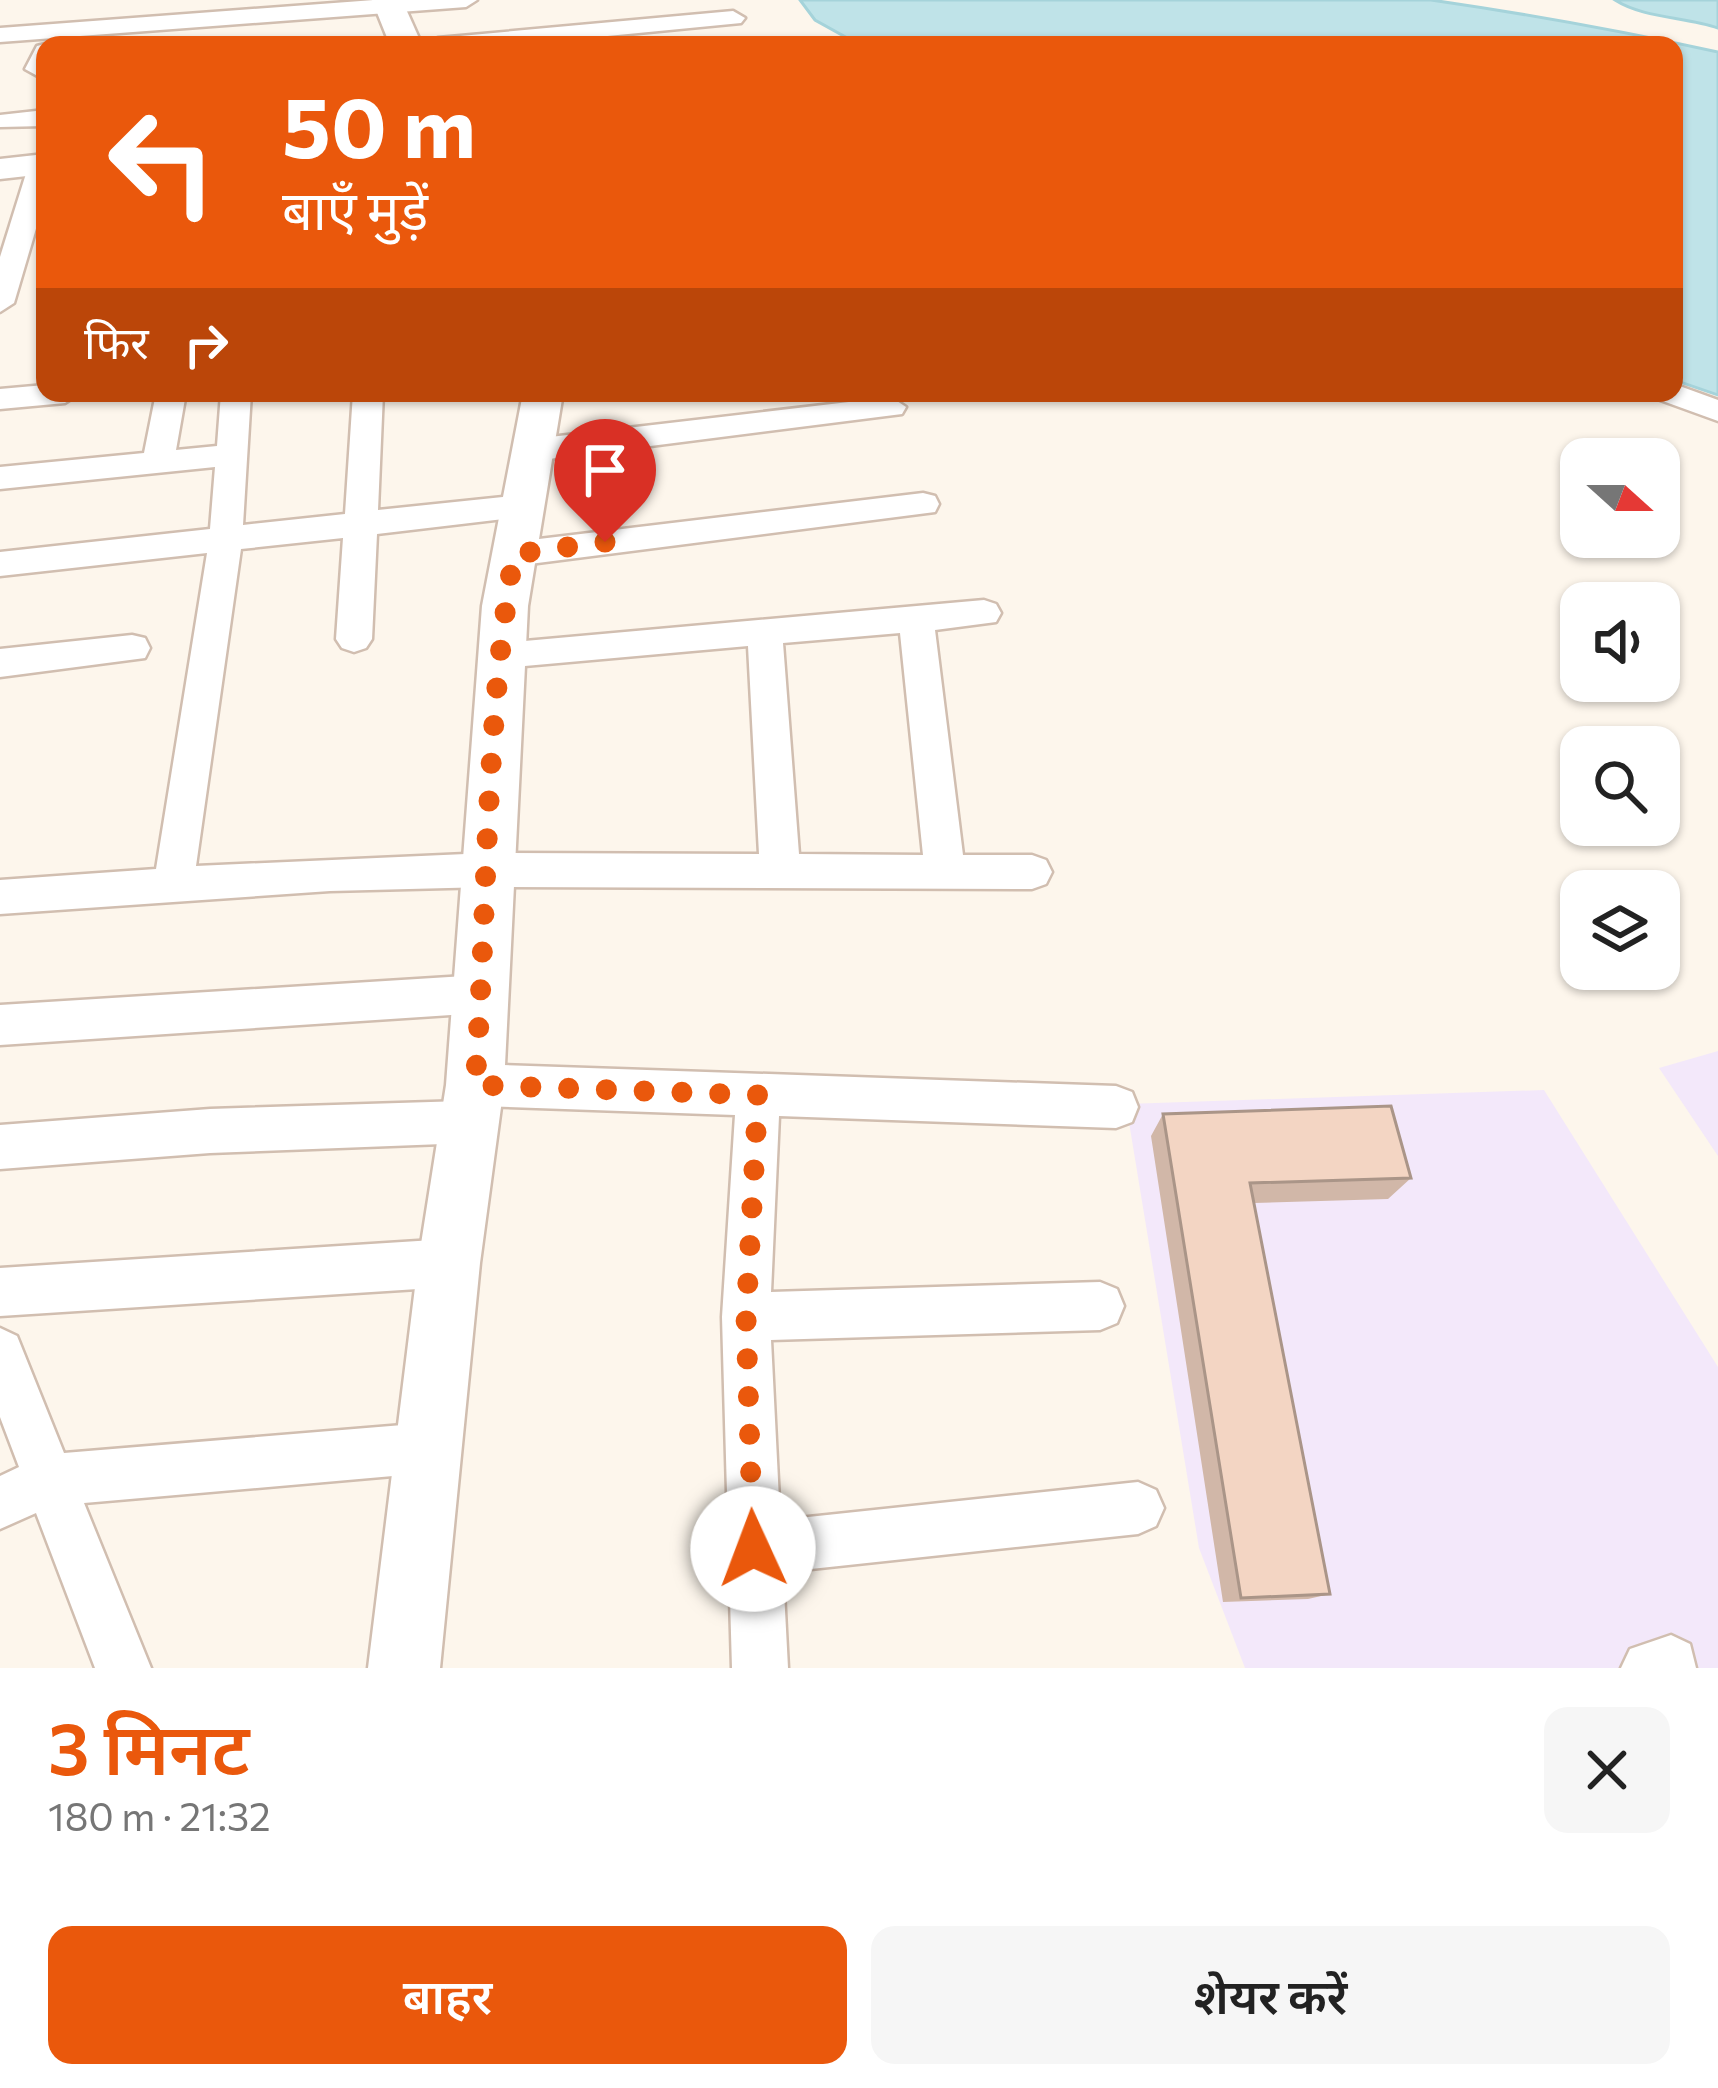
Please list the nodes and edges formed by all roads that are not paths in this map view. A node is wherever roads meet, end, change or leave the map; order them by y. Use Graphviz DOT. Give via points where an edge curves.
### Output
graph roads {
  1 [pos="466,0"];
  2 [pos="388,4"];
  3 [pos="733,19"];
  4 [pos="194,33"];
  5 [pos="0,35"];
  6 [pos="146,36"];
  7 [pos="402,36"];
  8 [pos="540,36"];
  9 [pos="36,40"];
  10 [pos="36,119"];
  11 [pos="6,121"];
  12 [pos="36,165"];
  13 [pos="0,170"];
  14 [pos="36,182"];
  15 [pos="7,256"];
  16 [pos="0,304"];
  17 [pos="36,396"];
  18 [pos="1683,398"];
  19 [pos="0,399"];
  20 [pos="169,402"];
  21 [pos="235,402"];
  22 [pos="368,402"];
  23 [pos="541,402"];
  24 [pos="891,406"];
  25 [pos="1718,411"];
  26 [pos="533,450"];
  27 [pos="230,455"];
  28 [pos="158,463"];
  29 [pos="0,478"];
  30 [pos="923,504"];
  31 [pos="363,520"];
  32 [pos="518,530"];
  33 [pos="226,537"];
  34 [pos="0,564"];
  35 [pos="984,613"];
  36 [pos="916,619"];
  37 [pos="765,632"];
  38 [pos="354,639"];
  39 [pos="132,648"];
  40 [pos="503,654"];
  41 [pos="0,663"];
  42 [pos="488,870"];
  43 [pos="780,872"];
  44 [pos="945,872"];
  45 [pos="1032,872"];
  46 [pos="174,884"];
  47 [pos="0,897"];
  48 [pos="481,994"];
  49 [pos="0,1024"];
  50 [pos="758,1095"];
  51 [pos="472,1104"];
  52 [pos="1116,1107"];
  53 [pos="0,1148"];
  54 [pos="449,1262"];
  55 [pos="0,1292"];
  56 [pos="1100,1306"];
  57 [pos="746,1317"];
  58 [pos="0,1353"];
  59 [pos="428,1448"];
  60 [pos="47,1480"];
  61 [pos="0,1503"];
  62 [pos="1138,1508"];
  63 [pos="753,1549"];
  64 [pos="123,1668"];
  65 [pos="404,1668"];
  66 [pos="760,1668"];
  1 -- 2 [label="street"];
  2 -- 4 [label="street"];
  2 -- 7 [label="street"];
  3 -- 8 [label="street"];
  4 -- 6 [label="street"];
  5 -- 9 [label="street"];
  10 -- 11 [label="street"];
  12 -- 13 [label="street"];
  14 -- 15 [label="street"];
  15 -- 16 [label="street"];
  17 -- 19 [label="street"];
  18 -- 25 [label="street"];
  20 -- 28 [label="street"];
  21 -- 27 [label="street"];
  22 -- 31 [label="street"];
  23 -- 26 [label="street"];
  24 -- 26 [label="street"];
  26 -- 32 [label="street"];
  27 -- 28 [label="street"];
  27 -- 33 [label="street"];
  28 -- 29 [label="street"];
  30 -- 32 [label="street"];
  31 -- 32 [label="street"];
  31 -- 33 [label="street"];
  31 -- 38 [label="street"];
  32 -- 40 [label="street"];
  33 -- 34 [label="street"];
  33 -- 46 [label="street"];
  35 -- 36 [label="street"];
  36 -- 37 [label="street"];
  36 -- 44 [label="street"];
  37 -- 40 [label="street"];
  37 -- 43 [label="street"];
  39 -- 41 [label="street"];
  40 -- 42 [label="street"];
  42 -- 43 [label="street"];
  42 -- 46 [label="street"];
  42 -- 48 [label="street"];
  43 -- 44 [label="street"];
  44 -- 45 [label="street"];
  46 -- 47 [label="street"];
  48 -- 49 [label="street"];
  48 -- 51 [label="street"];
  50 -- 51 [label="street"];
  50 -- 52 [label="street"];
  50 -- 57 [label="street"];
  51 -- 53 [label="street"];
  51 -- 54 [label="street"];
  54 -- 55 [label="street"];
  54 -- 59 [label="street"];
  56 -- 57 [label="street"];
  57 -- 63 [label="street"];
  58 -- 60 [label="street"];
  59 -- 60 [label="street"];
  59 -- 65 [label="street"];
  60 -- 61 [label="street"];
  60 -- 64 [label="street"];
  62 -- 63 [label="street"];
  63 -- 66 [label="street"];
}
